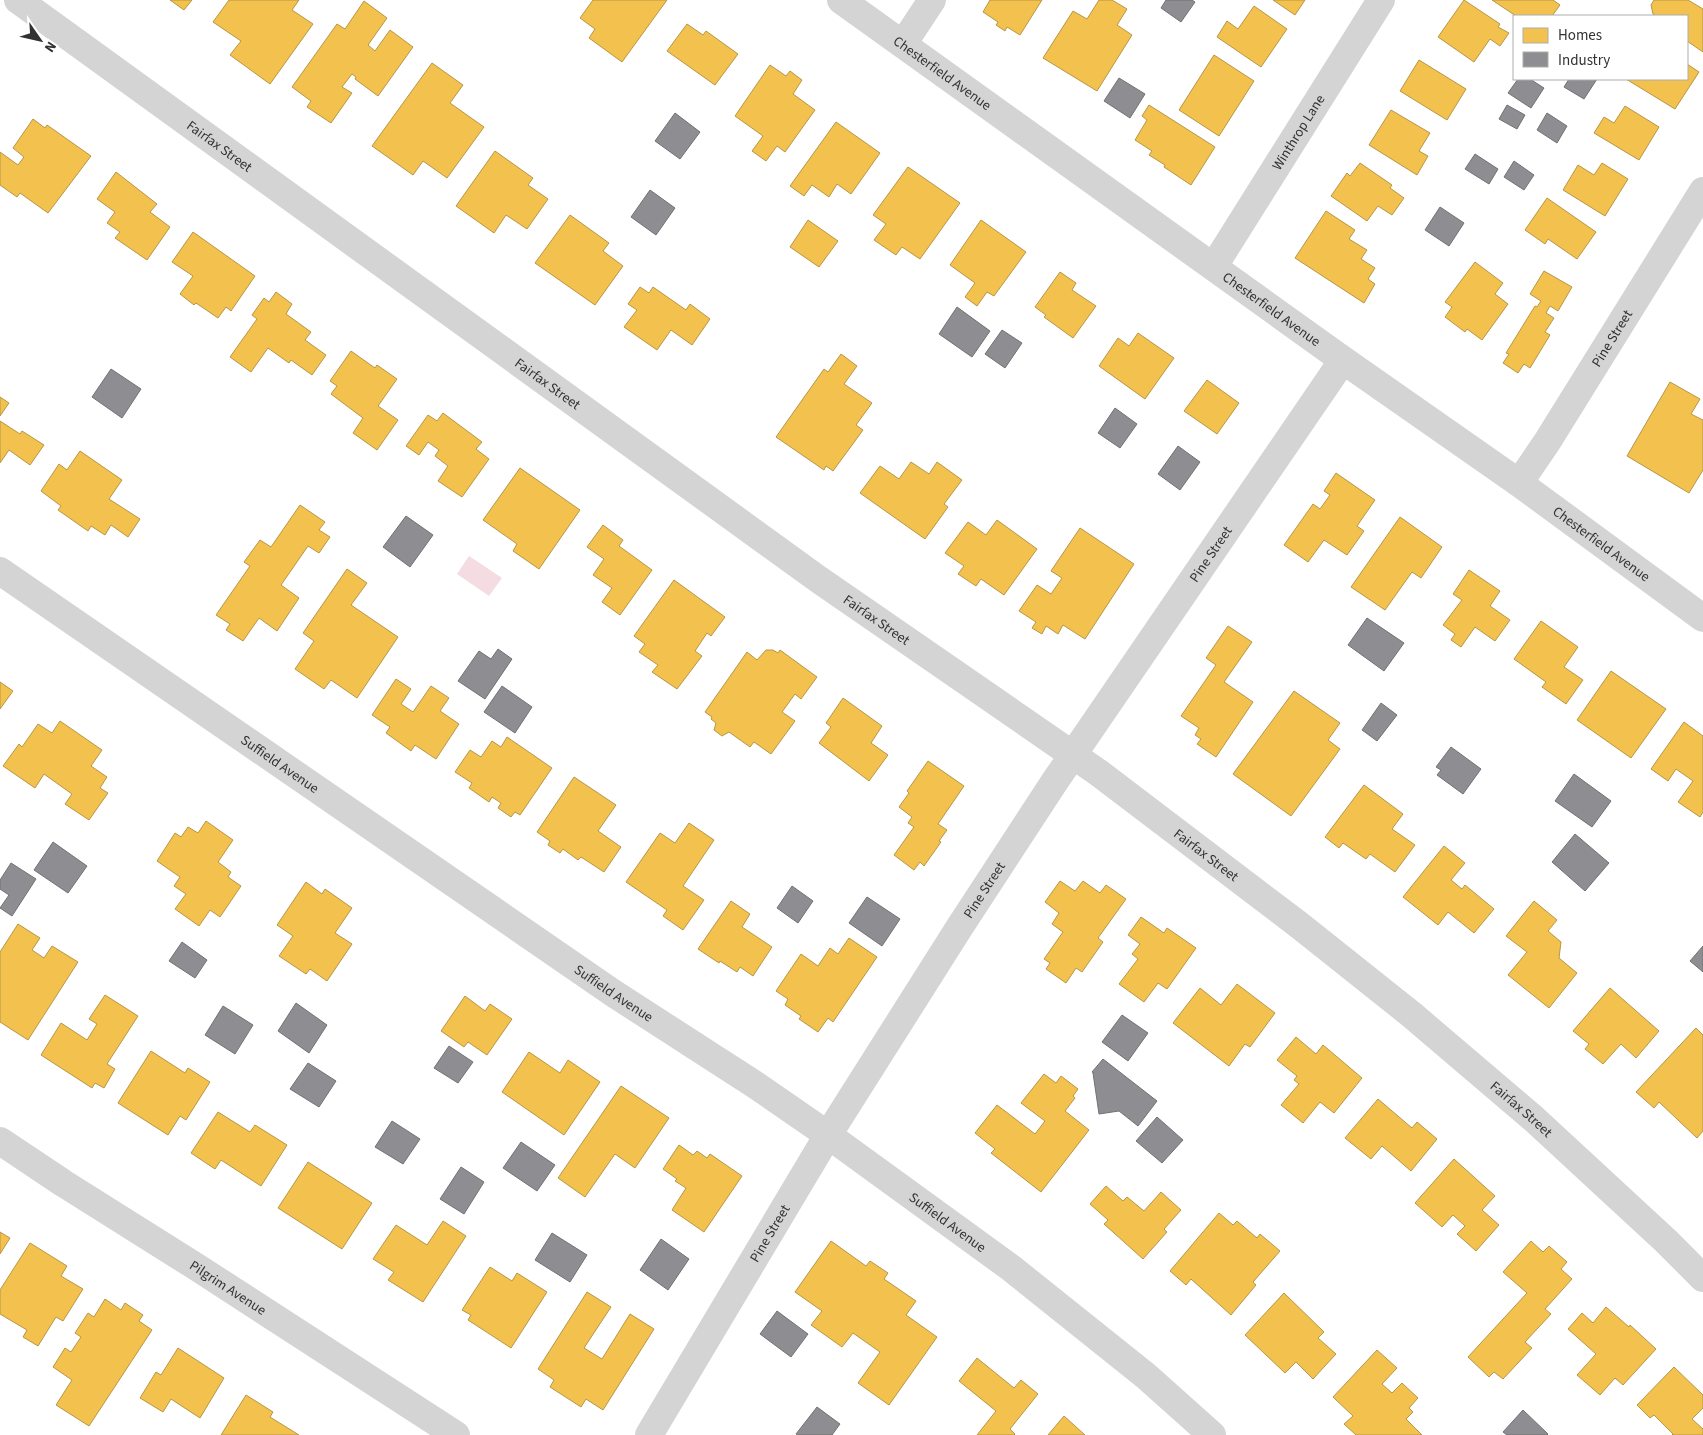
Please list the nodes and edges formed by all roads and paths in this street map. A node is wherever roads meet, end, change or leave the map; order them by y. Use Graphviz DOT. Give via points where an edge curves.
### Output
graph roads {
  1 [pos="18,0"];
  2 [pos="841,0"];
  3 [pos="932,0"];
  4 [pos="1381,0"];
  5 [pos="903,44"];
  6 [pos="1703,191"];
  7 [pos="1214,266"];
  8 [pos="1343,360"];
  9 [pos="1518,483"];
  10 [pos="0,571"];
  11 [pos="1703,618"];
  12 [pos="1074,754"];
  13 [pos="828,1135"];
  14 [pos="0,1141"];
  15 [pos="1703,1278"];
  16 [pos="456,1435"];
  17 [pos="649,1435"];
  18 [pos="1212,1435"];
  1 -- 12 [label="street, Fairfax Street" via="818,579"];
  2 -- 5 [label="street, Chesterfield Avenue"];
  3 -- 5 [label="street"];
  4 -- 7 [label="street, Winthrop Lane"];
  5 -- 7 [label="street, Chesterfield Avenue"];
  6 -- 9 [label="street, Pine Street" via="1547,442"];
  7 -- 8 [label="street, Chesterfield Avenue"];
  8 -- 9 [label="street, Chesterfield Avenue"];
  8 -- 12 [label="street, Pine Street"];
  9 -- 11 [label="street, Chesterfield Avenue"];
  10 -- 13 [label="street, Suffield Avenue" via="612,993"];
  12 -- 13 [label="street, Pine Street"];
  12 -- 15 [label="street, Fairfax Street" via="1412,1015 1534,1119"];
  13 -- 17 [label="street, Pine Street"];
  13 -- 18 [label="street, Suffield Avenue" via="1011,1268 1146,1376"];
  14 -- 16 [label="street, Pilgrim Avenue"];
}
